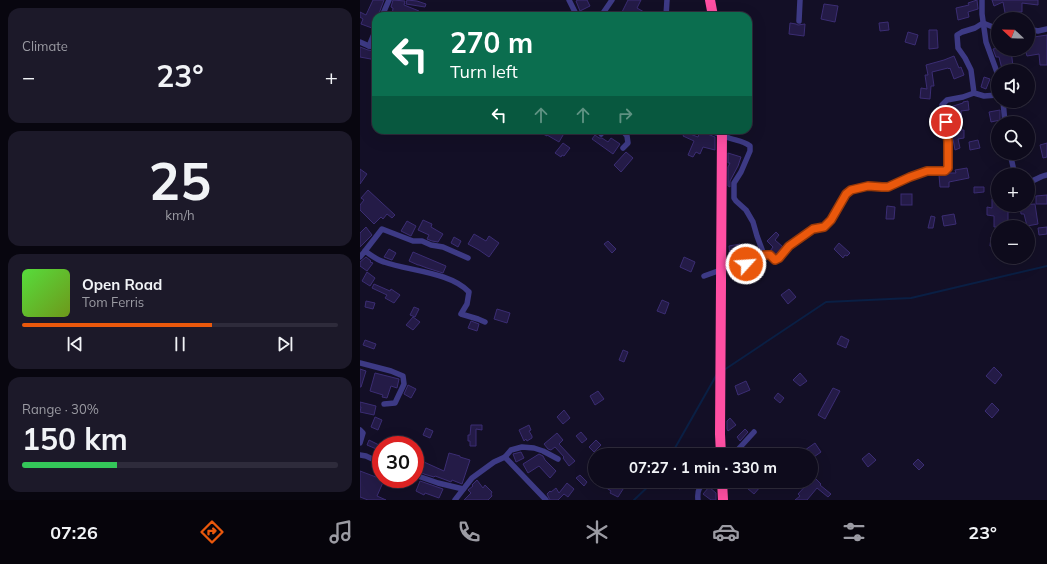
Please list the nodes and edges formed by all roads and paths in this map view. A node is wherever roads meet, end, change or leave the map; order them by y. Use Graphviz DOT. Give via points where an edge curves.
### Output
graph roads {
  1 [pos="388,0"];
  2 [pos="569,0"];
  3 [pos="612,0"];
  4 [pos="666,0"];
  5 [pos="710,0"];
  6 [pos="800,0"];
  7 [pos="982,0"];
  8 [pos="384,12"];
  9 [pos="575,12"];
  10 [pos="604,12"];
  11 [pos="666,12"];
  12 [pos="712,12"];
  13 [pos="799,21"];
  14 [pos="983,23"];
  15 [pos="991,26"];
  16 [pos="1047,29"];
  17 [pos="1035,30"];
  18 [pos="372,39"];
  19 [pos="360,42"];
  20 [pos="369,46"];
  21 [pos="372,46"];
  22 [pos="994,64"];
  23 [pos="974,92"];
  24 [pos="991,96"];
  25 [pos="625,134"];
  26 [pos="719,134"];
  27 [pos="722,134"];
  28 [pos="623,148"];
  29 [pos="1047,175"];
  30 [pos="1035,180"];
  31 [pos="365,251"];
  32 [pos="764,255"];
  33 [pos="360,256"];
  34 [pos="468,258"];
  35 [pos="704,276"];
  36 [pos="485,322"];
  37 [pos="360,363"];
  38 [pos="384,404"];
  39 [pos="360,430"];
  40 [pos="754,432"];
  41 [pos="360,443"];
  42 [pos="721,448"];
  43 [pos="739,448"];
  44 [pos="360,455"];
  45 [pos="505,457"];
  46 [pos="372,459"];
  47 [pos="558,459"];
  48 [pos="424,478"];
  49 [pos="700,488"];
  50 [pos="722,488"];
  51 [pos="463,489"];
  52 [pos="456,500"];
  53 [pos="546,500"];
  54 [pos="698,500"];
  55 [pos="723,500"];
  1 -- 8 [label="street"];
  2 -- 9 [label="street"];
  3 -- 10 [label="street"];
  4 -- 11 [label="street"];
  5 -- 12 [label="highway"];
  6 -- 13 [label="street"];
  7 -- 14 [label="street"];
  14 -- 15 [label="street"];
  14 -- 22 [label="street" via="986,42"];
  14 -- 23 [label="street" via="957,36 958,48 971,70"];
  16 -- 17 [label="street"];
  18 -- 20 [label="street"];
  19 -- 20 [label="street"];
  20 -- 21 [label="street"];
  23 -- 24 [label="street"];
  23 -- 32 [label="street" via="947,100 942,105 948,142 948,168 945,171 927,171 888,187 868,186 851,190 824,227 813,229 775,260 770,255"];
  25 -- 28 [label="street" via="628,143"];
  26 -- 32 [label="street" via="743,141 750,146 741,172 734,183 734,198 753,222"];
  27 -- 42 [label="highway"];
  29 -- 30 [label="street"];
  31 -- 33 [label="street"];
  31 -- 34 [label="street" via="382,229 413,241 443,247"];
  31 -- 36 [label="street" via="382,262 445,278 463,286 469,292 467,304 461,314"];
  32 -- 35 [label="street" via="758,261"];
  37 -- 38 [label="street" via="403,376 404,384 395,403"];
  39 -- 41 [label="street" via="363,433"];
  40 -- 43 [label="street"];
  44 -- 46 [label="street"];
  45 -- 47 [label="street" via="511,450 522,447 544,451"];
  45 -- 51 [label="street" via="472,478"];
  45 -- 53 [label="street"];
  48 -- 51 [label="street"];
  49 -- 54 [label="street"];
  50 -- 55 [label="highway"];
  51 -- 52 [label="street"];
}
